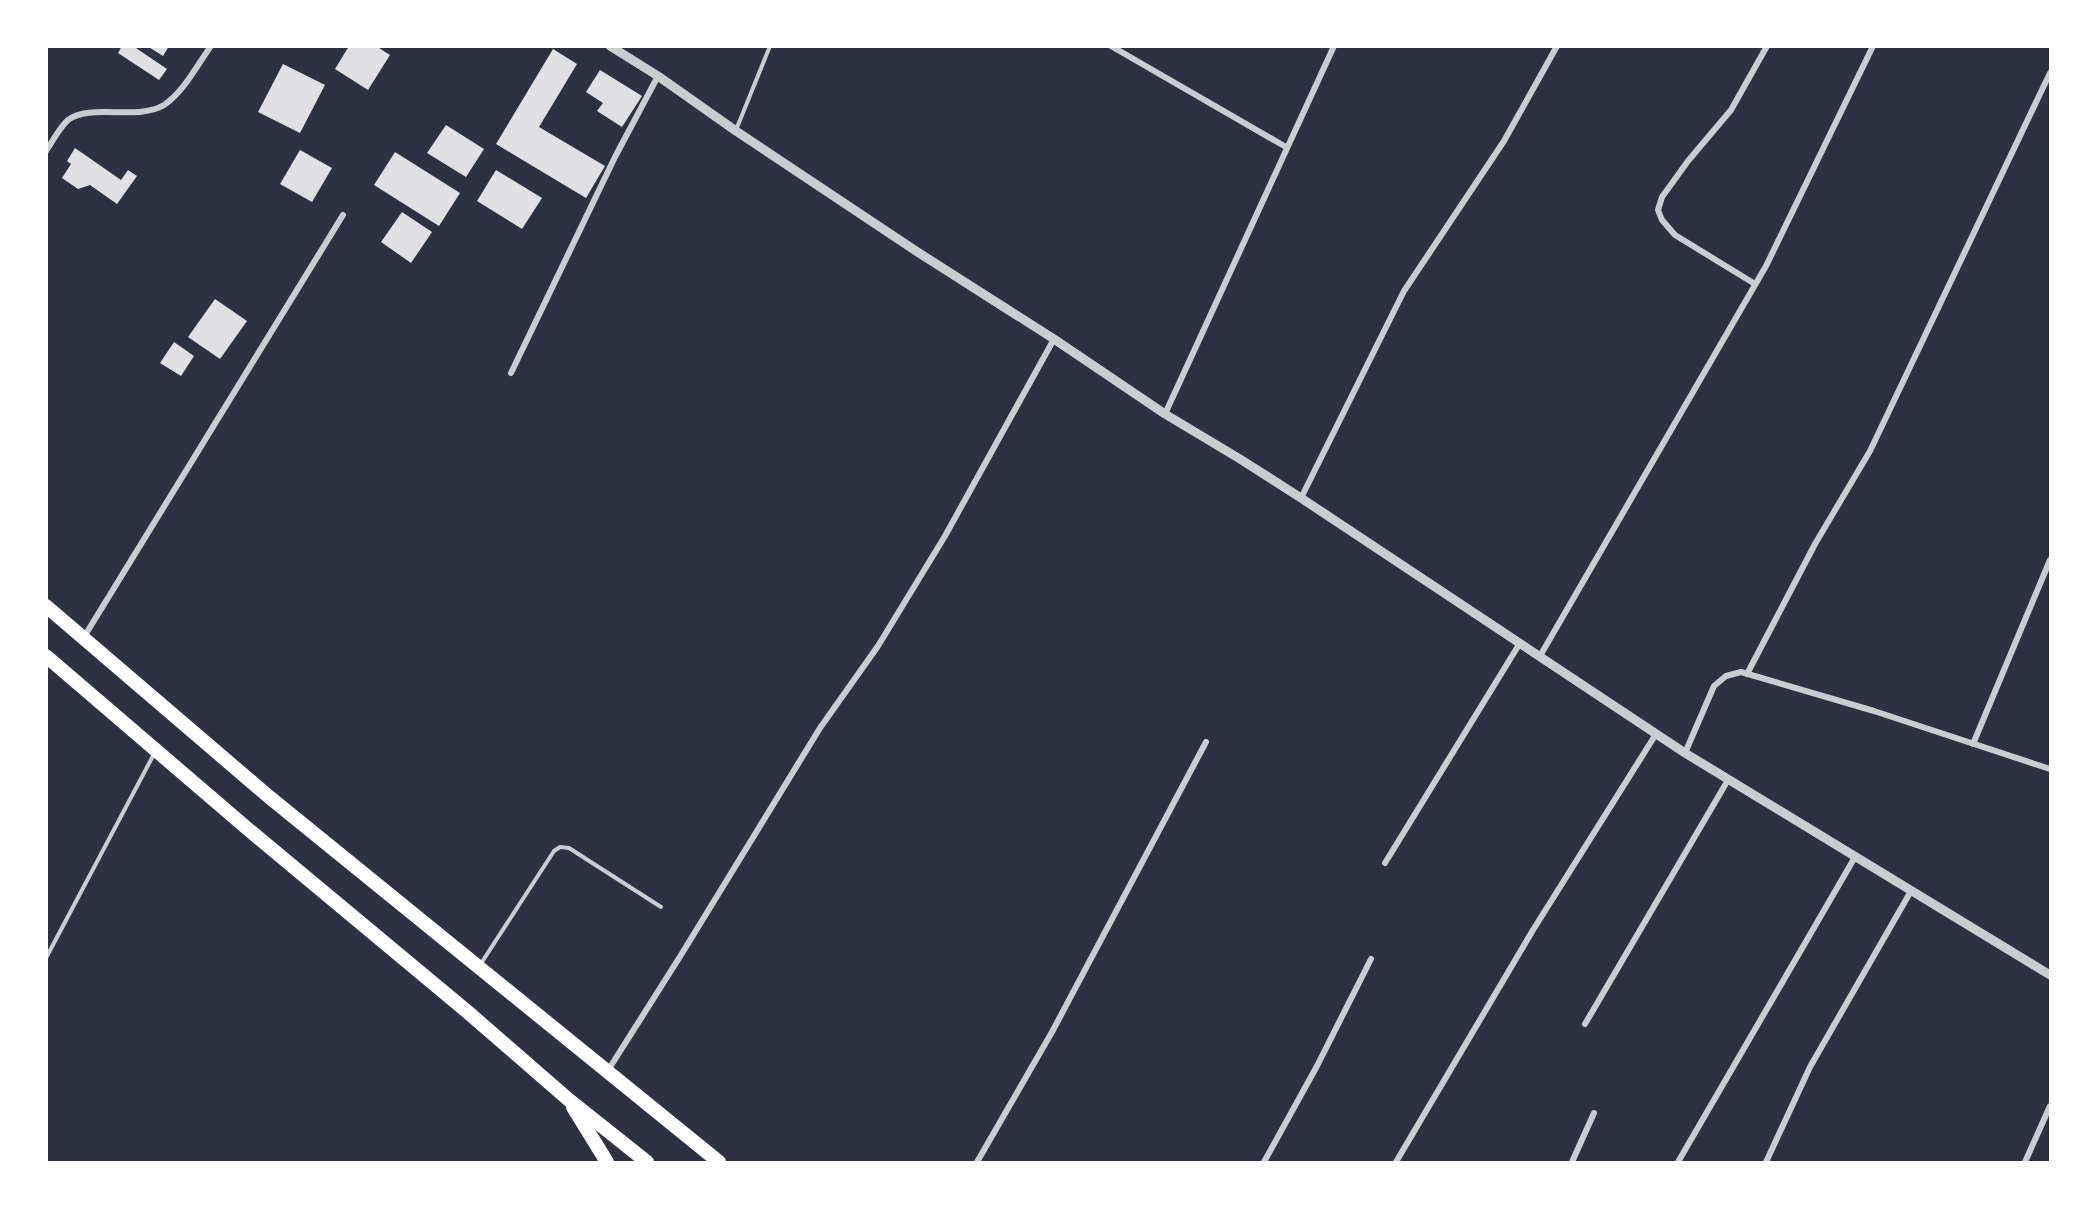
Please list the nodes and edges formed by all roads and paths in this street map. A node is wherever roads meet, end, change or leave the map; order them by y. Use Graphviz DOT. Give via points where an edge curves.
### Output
graph roads {
  1 [pos="211,46"];
  2 [pos="610,46"];
  3 [pos="770,46"];
  4 [pos="1111,46"];
  5 [pos="1334,46"];
  6 [pos="1557,46"];
  7 [pos="1767,46"];
  8 [pos="1873,46"];
  9 [pos="2050,73"];
  10 [pos="658,76"];
  11 [pos="736,131"];
  12 [pos="1287,147"];
  13 [pos="46,151"];
  14 [pos="343,215"];
  15 [pos="1755,284"];
  16 [pos="1054,339"];
  17 [pos="511,373"];
  18 [pos="1165,414"];
  19 [pos="1301,498"];
  20 [pos="2050,560"];
  21 [pos="46,606"];
  22 [pos="84,637"];
  23 [pos="1520,643"];
  24 [pos="46,656"];
  25 [pos="1540,656"];
  26 [pos="1747,674"];
  27 [pos="1656,734"];
  28 [pos="1206,742"];
  29 [pos="1973,744"];
  30 [pos="156,751"];
  31 [pos="1684,753"];
  32 [pos="2050,769"];
  33 [pos="1728,780"];
  34 [pos="1855,857"];
  35 [pos="1384,863"];
  36 [pos="1911,891"];
  37 [pos="661,907"];
  38 [pos="46,958"];
  39 [pos="1371,959"];
  40 [pos="477,968"];
  41 [pos="2050,975"];
  42 [pos="1585,1024"];
  43 [pos="607,1073"];
  44 [pos="568,1100"];
  45 [pos="2050,1106"];
  46 [pos="1594,1113"];
  47 [pos="607,1162"];
  48 [pos="647,1162"];
  49 [pos="717,1162"];
  50 [pos="977,1162"];
  51 [pos="1264,1162"];
  52 [pos="1396,1162"];
  53 [pos="1572,1162"];
  54 [pos="1678,1162"];
  55 [pos="1767,1162"];
  56 [pos="2025,1162"];
  1 -- 13 [label="street" via="174,97 162,106 77,115 63,125"];
  2 -- 10 [label="street"];
  3 -- 11 [label="lane"];
  4 -- 12 [label="street"];
  5 -- 12 [label="street"];
  6 -- 19 [label="street" via="1504,141 1404,291"];
  7 -- 15 [label="street" via="1731,110 1688,161 1662,197 1658,210 1675,235"];
  8 -- 15 [label="street"];
  9 -- 26 [label="street" via="1870,450"];
  10 -- 11 [label="street"];
  10 -- 17 [label="street"];
  11 -- 16 [label="street"];
  12 -- 18 [label="street"];
  14 -- 22 [label="street"];
  15 -- 25 [label="street"];
  16 -- 18 [label="street"];
  16 -- 43 [label="street" via="945,536 878,645 820,728"];
  18 -- 19 [label="street"];
  19 -- 23 [label="street"];
  20 -- 29 [label="street"];
  21 -- 22 [label="highway"];
  22 -- 40 [label="highway" via="242,775"];
  23 -- 25 [label="street"];
  23 -- 35 [label="street"];
  24 -- 30 [label="highway"];
  25 -- 27 [label="street"];
  26 -- 29 [label="street"];
  26 -- 31 [label="street" via="1726,676 1714,686"];
  27 -- 31 [label="street"];
  27 -- 52 [label="street" via="1533,930"];
  28 -- 50 [label="street" via="1052,1032"];
  29 -- 32 [label="street"];
  30 -- 38 [label="lane"];
  30 -- 44 [label="highway"];
  31 -- 33 [label="street"];
  33 -- 34 [label="street"];
  33 -- 42 [label="street"];
  34 -- 36 [label="street"];
  34 -- 54 [label="street"];
  36 -- 41 [label="street"];
  36 -- 55 [label="street" via="1810,1067"];
  37 -- 40 [label="lane" via="569,848 560,847 554,850"];
  39 -- 51 [label="street"];
  40 -- 43 [label="highway"];
  43 -- 49 [label="highway"];
  44 -- 47 [label="highway"];
  44 -- 48 [label="highway"];
  45 -- 56 [label="street"];
  46 -- 53 [label="street"];
}
